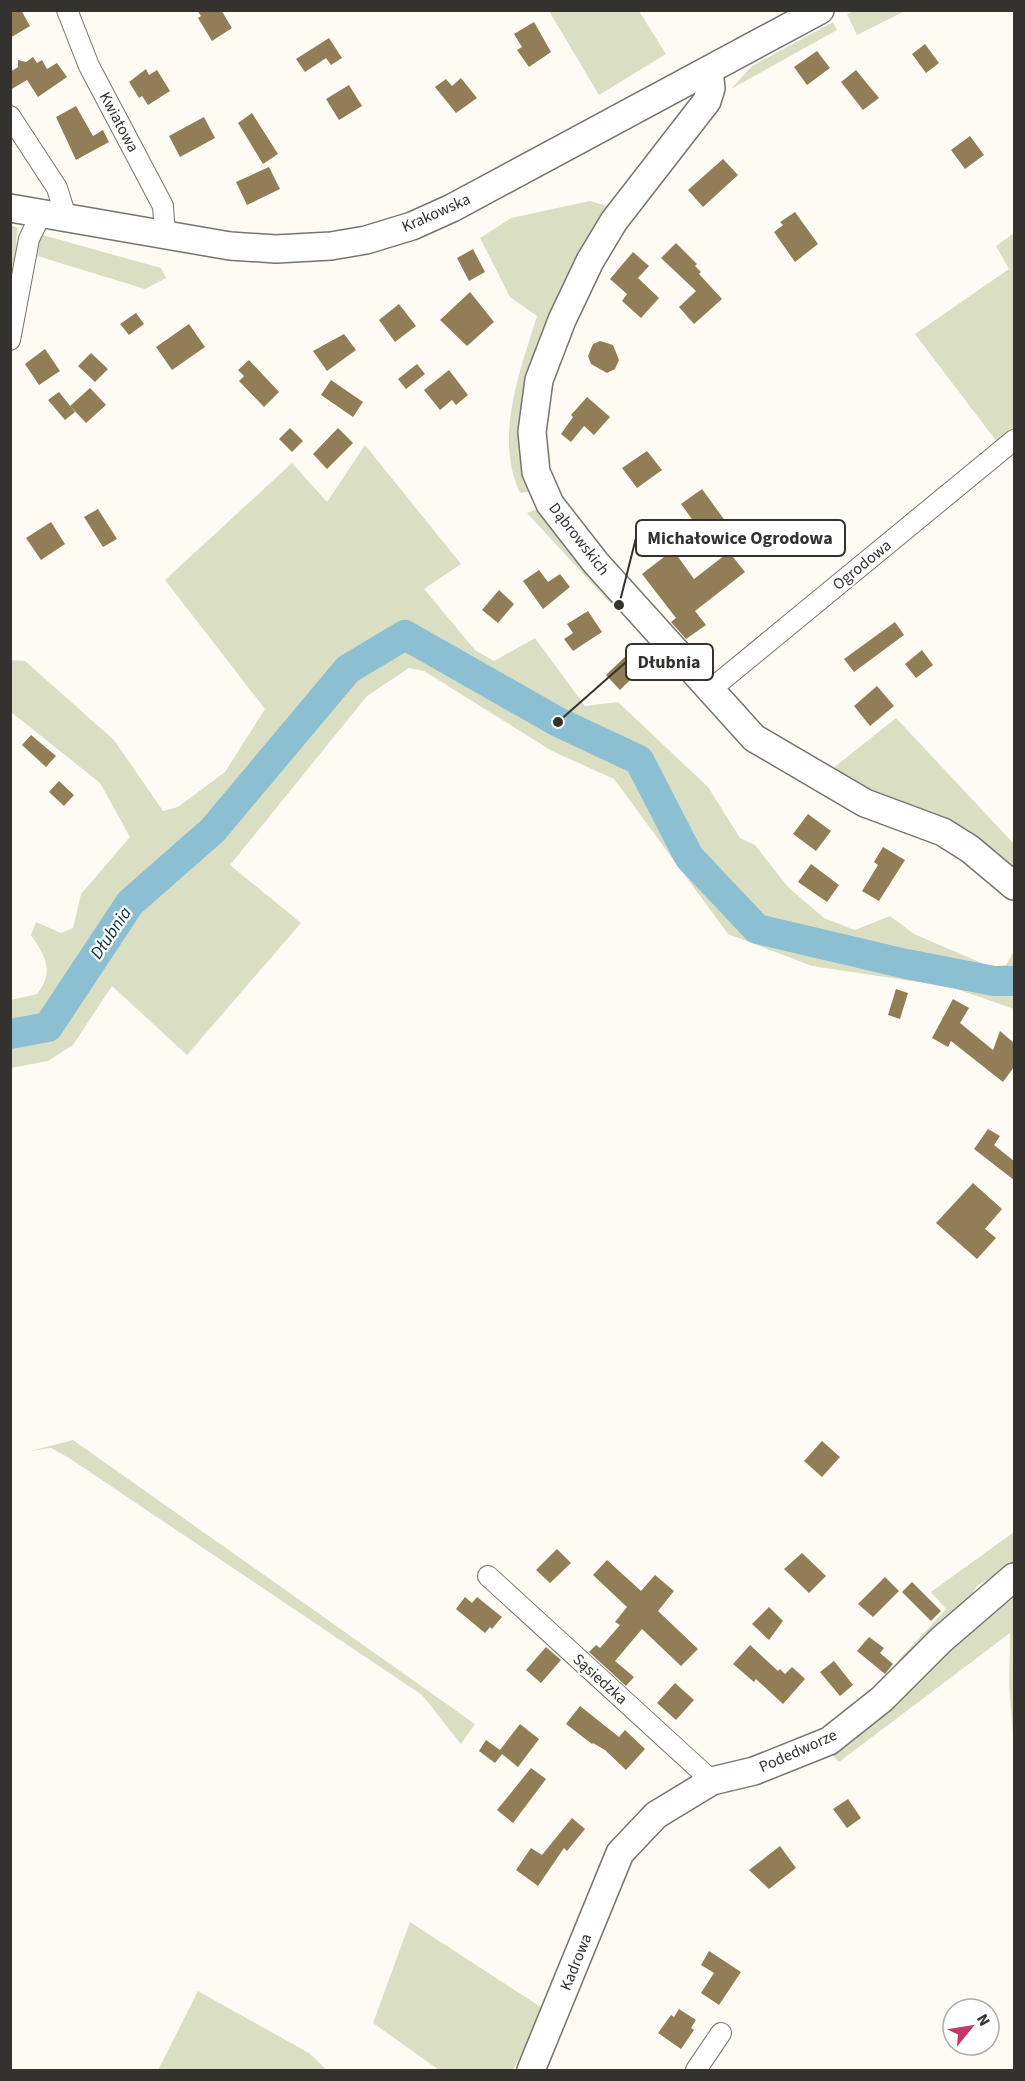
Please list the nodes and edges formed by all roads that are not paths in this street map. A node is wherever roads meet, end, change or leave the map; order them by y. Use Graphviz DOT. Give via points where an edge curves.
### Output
graph roads {
  1 [pos="68,10"];
  2 [pos="820,10"];
  3 [pos="709,72"];
  4 [pos="10,116"];
  5 [pos="10,208"];
  6 [pos="53,215"];
  7 [pos="165,235"];
  8 [pos="10,340"];
  9 [pos="1014,440"];
  10 [pos="710,690"];
  11 [pos="1014,886"];
  12 [pos="488,1576"];
  13 [pos="1014,1577"];
  14 [pos="712,1781"];
  15 [pos="620,1853"];
  16 [pos="721,2033"];
  17 [pos="531,2070"];
  18 [pos="696,2070"];
  1 -- 7 [label="street, Kwiatowa" via="89,66 163,206"];
  2 -- 3 [label="street, Krakowska"];
  3 -- 7 [label="street, Krakowska" via="452,208 389,233 331,246 276,249"];
  3 -- 10 [label="street, Dąbrowskich" via="711,88 707,101 614,221 590,261 539,380 532,432 536,472 550,504 596,563"];
  4 -- 6 [label="street" via="57,188"];
  5 -- 6 [label="street, Krakowska"];
  6 -- 7 [label="street, Krakowska"];
  6 -- 8 [label="street" via="29,238"];
  9 -- 10 [label="street, Ogrodowa"];
  10 -- 11 [label="street, Dąbrowskich" via="754,738 865,803 943,832"];
  12 -- 14 [label="street, Sąsiedzka"];
  13 -- 14 [label="street, Podedworze" via="941,1640 882,1699 829,1741 754,1771"];
  14 -- 15 [label="street, Podedworze" via="656,1815"];
  15 -- 17 [label="street, Kadrowa"];
  16 -- 18 [label="street"];
}
